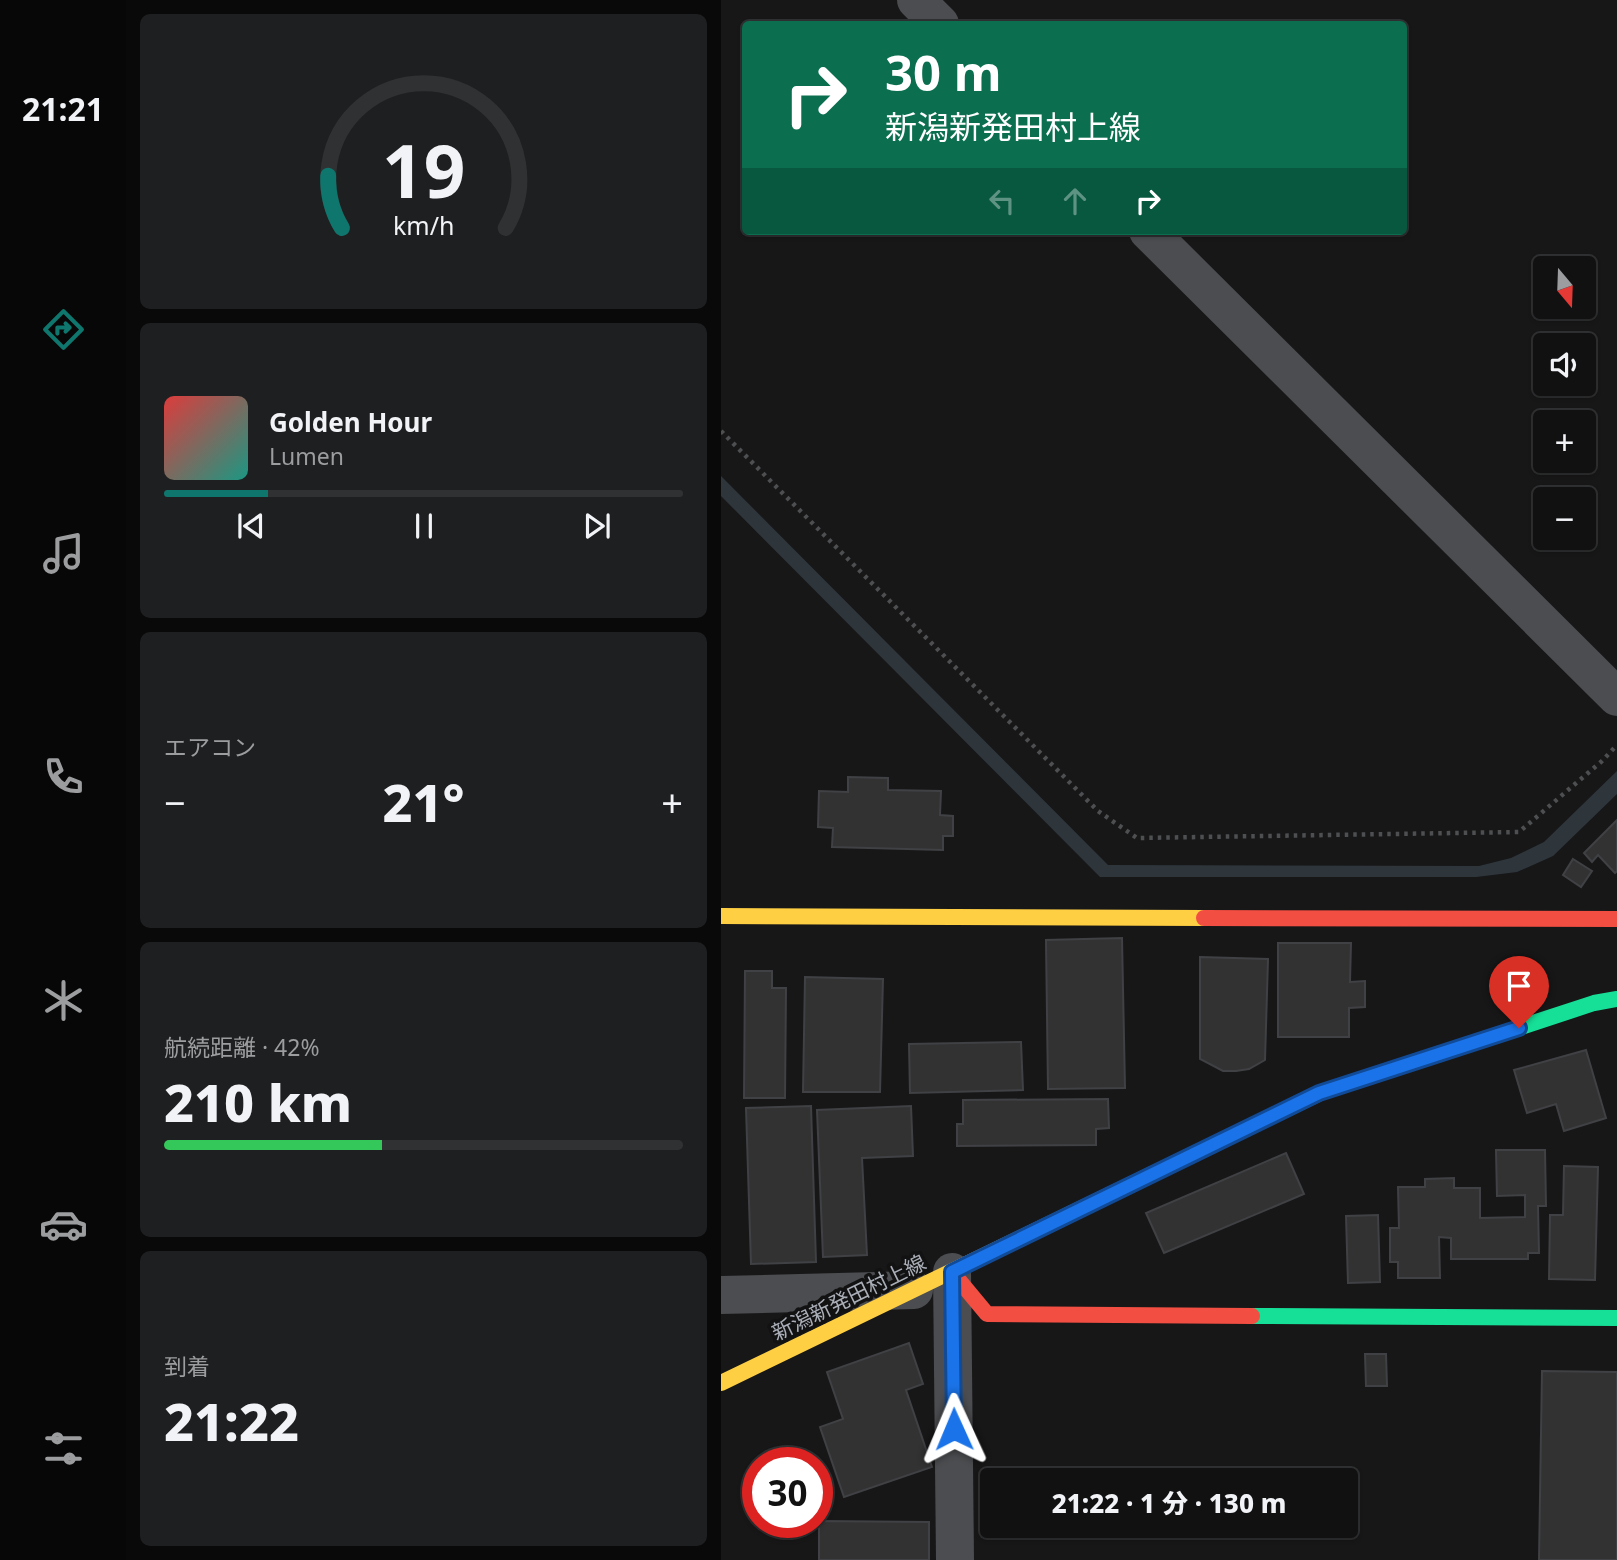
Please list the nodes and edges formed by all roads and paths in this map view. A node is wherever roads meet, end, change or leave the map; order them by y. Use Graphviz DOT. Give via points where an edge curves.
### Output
graph roads {
  1 [pos="916,0"];
  2 [pos="937,21"];
  3 [pos="1152,235"];
  4 [pos="721,431"];
  5 [pos="1617,697"];
  6 [pos="1617,745"];
  7 [pos="721,916"];
  8 [pos="1617,919"];
  9 [pos="1617,999"];
  10 [pos="952,1272"];
  11 [pos="914,1290"];
  12 [pos="721,1295"];
  13 [pos="1617,1318"];
  14 [pos="721,1383"];
  15 [pos="955,1560"];
  1 -- 2 [label="street"];
  3 -- 5 [label="street"];
  4 -- 6 [label="path" via="1098,811 1137,838 1520,832"];
  7 -- 8 [label="street"];
  9 -- 10 [label="street, 新潟新発田村上線" via="1319,1093"];
  10 -- 11 [label="street, 新潟新発田村上線"];
  10 -- 13 [label="street" via="986,1314"];
  10 -- 15 [label="street"];
  11 -- 12 [label="street"];
  11 -- 14 [label="street, 新潟新発田村上線"];
}
